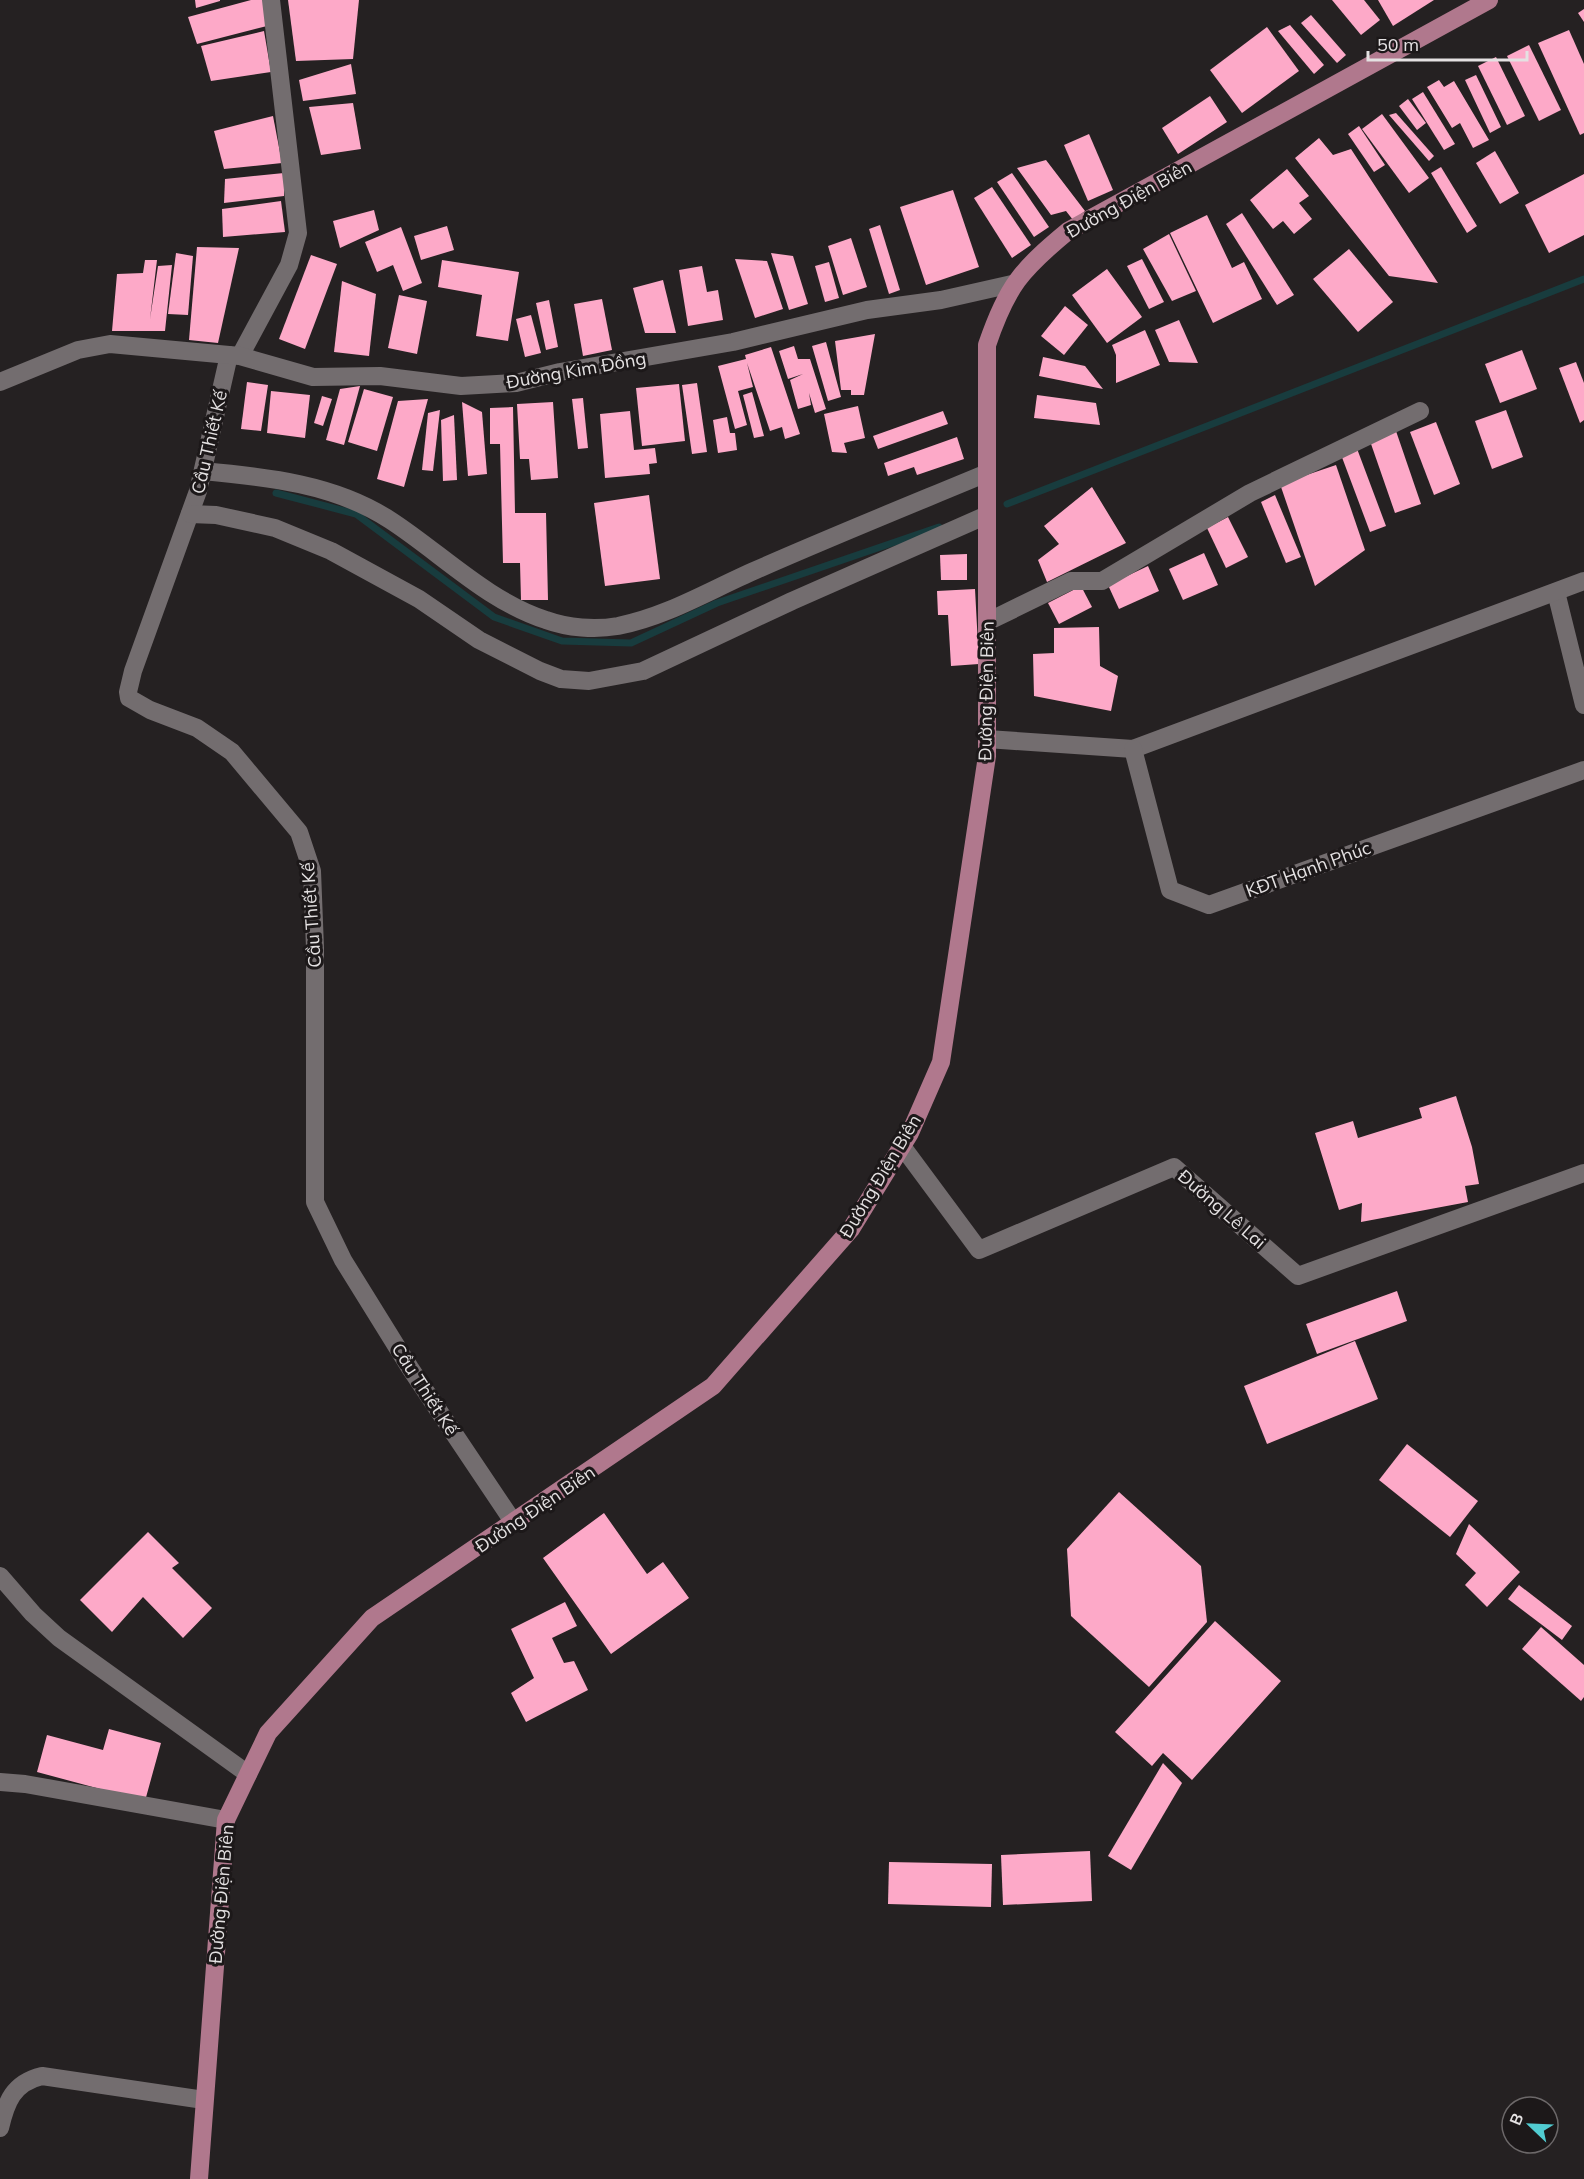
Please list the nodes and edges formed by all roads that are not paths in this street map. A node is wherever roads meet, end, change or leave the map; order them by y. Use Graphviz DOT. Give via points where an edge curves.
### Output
graph roads {
  1 [pos="270,0"];
  2 [pos="1489,0"];
  3 [pos="1012,284"];
  4 [pos="235,355"];
  5 [pos="0,382"];
  6 [pos="1420,411"];
  7 [pos="203,471"];
  8 [pos="987,473"];
  9 [pos="190,513"];
  10 [pos="987,515"];
  11 [pos="1584,581"];
  12 [pos="1556,592"];
  13 [pos="987,622"];
  14 [pos="1584,705"];
  15 [pos="987,739"];
  16 [pos="1133,749"];
  17 [pos="1584,770"];
  18 [pos="902,1146"];
  19 [pos="1584,1173"];
  20 [pos="514,1523"];
  21 [pos="0,1576"];
  22 [pos="248,1774"];
  23 [pos="0,1782"];
  24 [pos="226,1820"];
  25 [pos="4,2099"];
  26 [pos="204,2100"];
  27 [pos="0,2128"];
  28 [pos="199,2179"];
  1 -- 4 [label="street, Cầu Thiết Kế" via="298,233 290,265"];
  2 -- 3 [label="main road, Đường Điện Biên" via="1068,231"];
  3 -- 4 [label="street, Đường Kim Đồng" via="516,383 461,386 380,376 313,377"];
  3 -- 8 [label="main road, Đường Điện Biên" via="987,345"];
  4 -- 5 [label="street, Đường Kim Đồng" via="110,344 78,350"];
  4 -- 7 [label="street, Cầu Thiết Kế"];
  6 -- 13 [label="street" via="1250,493 1102,581 1071,581"];
  7 -- 8 [label="street" via="282,481 356,502 388,518 475,583 521,609 546,620 595,628 645,620 680,607 754,570"];
  7 -- 9 [label="street, Cầu Thiết Kế"];
  8 -- 10 [label="main road, Đường Điện Biên"];
  9 -- 10 [label="street" via="275,528 331,551 419,599 479,640 540,671 561,679 589,681 644,671"];
  9 -- 20 [label="street, Cầu Thiết Kế" via="133,671 129,698 197,728 232,752 299,832 312,871 315,1202 343,1260"];
  10 -- 13 [label="main road, Đường Điện Biên"];
  11 -- 12 [label="street"];
  12 -- 14 [label="street"];
  12 -- 16 [label="street"];
  13 -- 15 [label="main road, Đường Điện Biên"];
  15 -- 16 [label="street"];
  15 -- 18 [label="main road, Đường Điện Biên" via="941,1062"];
  16 -- 17 [label="street, KĐT Hạnh Phúc" via="1170,890 1209,905"];
  18 -- 19 [label="street, Đường Lê Lai" via="979,1250 1174,1167 1298,1276"];
  18 -- 20 [label="main road, Đường Điện Biên" via="851,1229 713,1386"];
  20 -- 22 [label="main road, Đường Điện Biên" via="372,1618 268,1733"];
  21 -- 22 [label="street" via="59,1638"];
  22 -- 24 [label="main road, Đường Điện Biên"];
  23 -- 24 [label="street"];
  24 -- 26 [label="main road, Đường Điện Biên"];
  25 -- 26 [label="street" via="26,2081 50,2076"];
  25 -- 27 [label="street"];
  26 -- 28 [label="main road, Đường Điện Biên"];
}
